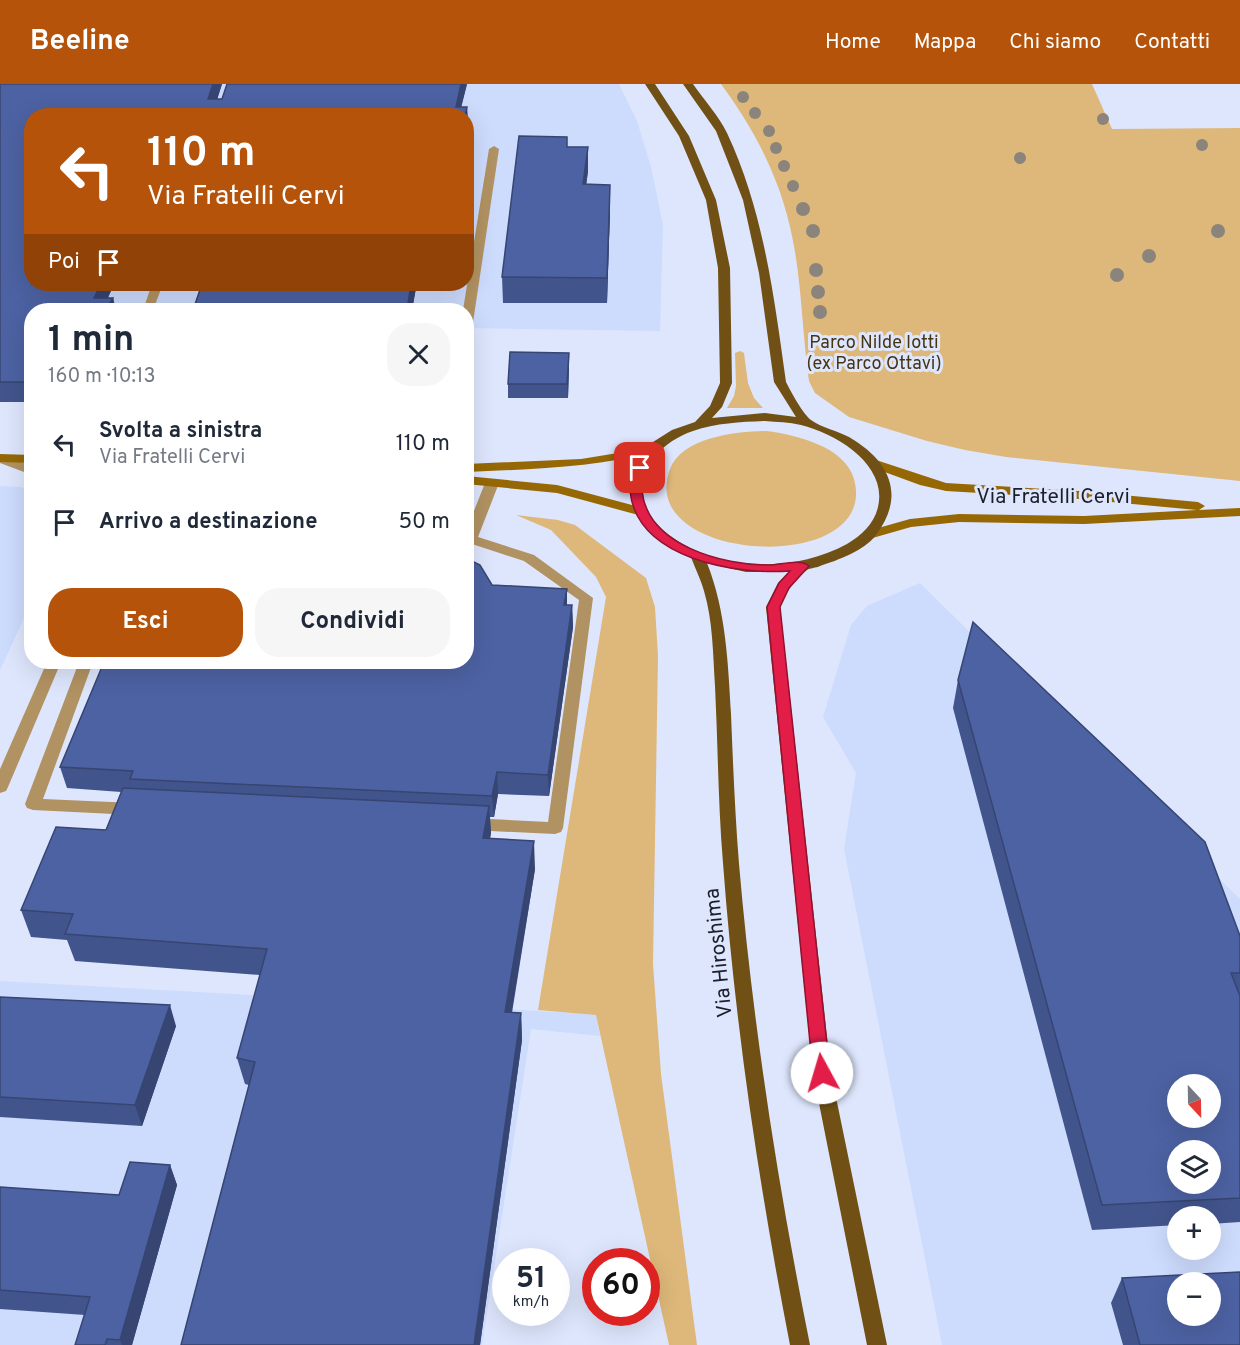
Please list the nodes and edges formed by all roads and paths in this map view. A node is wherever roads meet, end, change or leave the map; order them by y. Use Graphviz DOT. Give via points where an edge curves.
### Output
graph roads {
  1 [pos="650,84"];
  2 [pos="688,84"];
  3 [pos="494,149"];
  4 [pos="474,278"];
  5 [pos="807,423"];
  6 [pos="699,424"];
  7 [pos="654,448"];
  8 [pos="0,458"];
  9 [pos="24,459"];
  10 [pos="876,464"];
  11 [pos="24,468"];
  12 [pos="474,468"];
  13 [pos="474,481"];
  14 [pos="492,483"];
  15 [pos="1240,511"];
  16 [pos="642,512"];
  17 [pos="474,525"];
  18 [pos="869,535"];
  19 [pos="474,541"];
  20 [pos="697,556"];
  21 [pos="803,566"];
  22 [pos="51,669"];
  23 [pos="83,669"];
  24 [pos="0,787"];
  25 [pos="152,810"];
  26 [pos="448,823"];
  27 [pos="800,1345"];
  28 [pos="877,1345"];
  1 -- 6 [label="main road" via="684,136 711,200 724,268 726,383 716,407"];
  2 -- 5 [label="main road" via="721,131 748,200 765,273 780,382"];
  3 -- 4 [label="street"];
  5 -- 6 [label="main road, Via Fratelli Cervi" via="765,417"];
  5 -- 10 [label="main road, Via Fratelli Cervi" via="858,447"];
  6 -- 7 [label="main road, Via Fratelli Cervi" via="673,434"];
  7 -- 12 [label="main road, Via Fratelli Cervi" via="581,463"];
  7 -- 16 [label="main road, Via Fratelli Cervi" via="640,468 635,490"];
  8 -- 9 [label="main road"];
  8 -- 11 [label="street"];
  10 -- 15 [label="main road, Via Fratelli Cervi" via="946,487"];
  10 -- 18 [label="main road, Via Fratelli Cervi" via="886,488 884,512"];
  13 -- 14 [label="main road"];
  14 -- 16 [label="main road" via="557,489"];
  14 -- 17 [label="street"];
  15 -- 18 [label="main road, Via Fratelli Cervi" via="1084,520 959,518 910,524"];
  16 -- 20 [label="main road, Via Fratelli Cervi" via="655,530"];
  18 -- 21 [label="main road, Via Fratelli Cervi" via="841,555"];
  19 -- 26 [label="street" via="529,558 586,598 555,828"];
  20 -- 21 [label="main road, Via Fratelli Cervi" via="733,566"];
  20 -- 27 [label="main road, Via Hiroshima" via="715,610 731,863 749,1030 768,1169"];
  21 -- 28 [label="main road" via="783,586 773,607 822,1073"];
  22 -- 24 [label="street"];
  23 -- 25 [label="street" via="33,804"];
}
